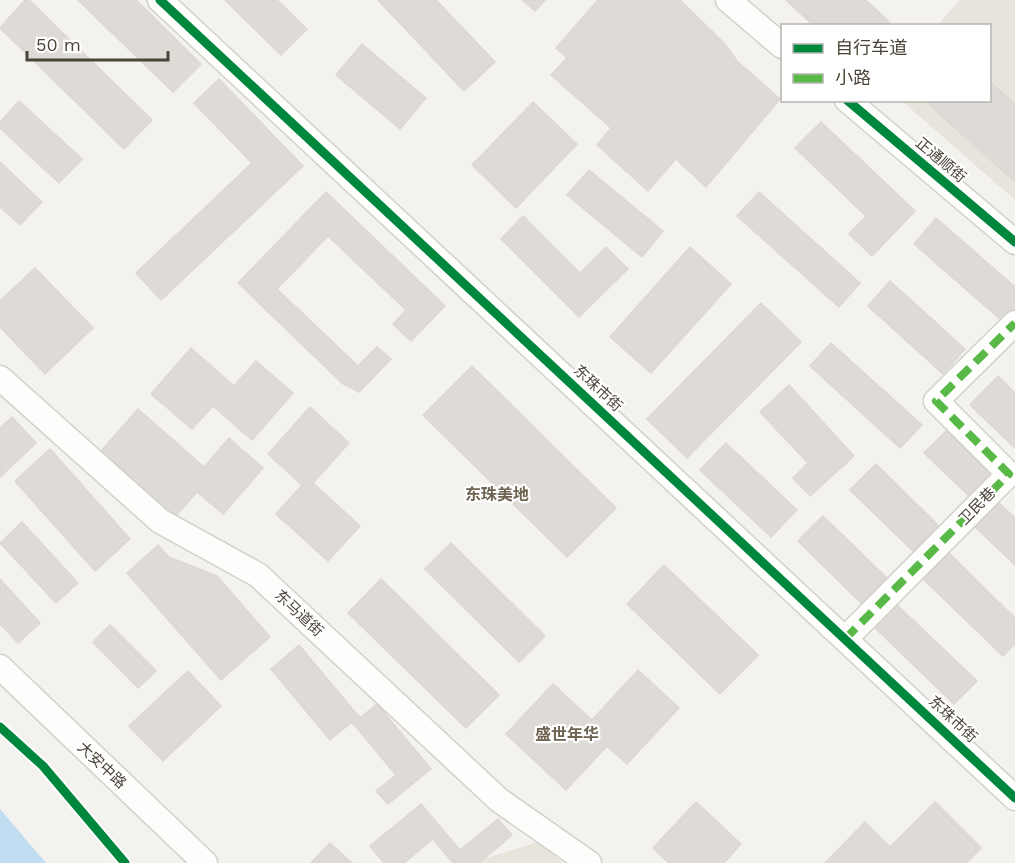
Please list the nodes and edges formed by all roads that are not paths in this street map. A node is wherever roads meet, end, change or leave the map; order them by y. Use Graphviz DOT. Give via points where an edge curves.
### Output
graph roads {
  1 [pos="160,0"];
  2 [pos="728,0"];
  3 [pos="781,44"];
  4 [pos="849,102"];
  5 [pos="1015,242"];
  6 [pos="1015,323"];
  7 [pos="0,378"];
  8 [pos="845,639"];
  9 [pos="0,667"];
  10 [pos="1015,798"];
  11 [pos="205,863"];
  12 [pos="589,863"];
  1 -- 8 [label="street, 东珠市街"];
  2 -- 3 [label="street"];
  4 -- 5 [label="street, 正通顺街"];
  6 -- 8 [label="street, 卫民巷" via="936,401 1009,474"];
  7 -- 12 [label="street, 东马道街" via="160,521 258,575 499,800"];
  8 -- 10 [label="street, 东珠市街"];
  9 -- 11 [label="street, 大安中路"];
}
